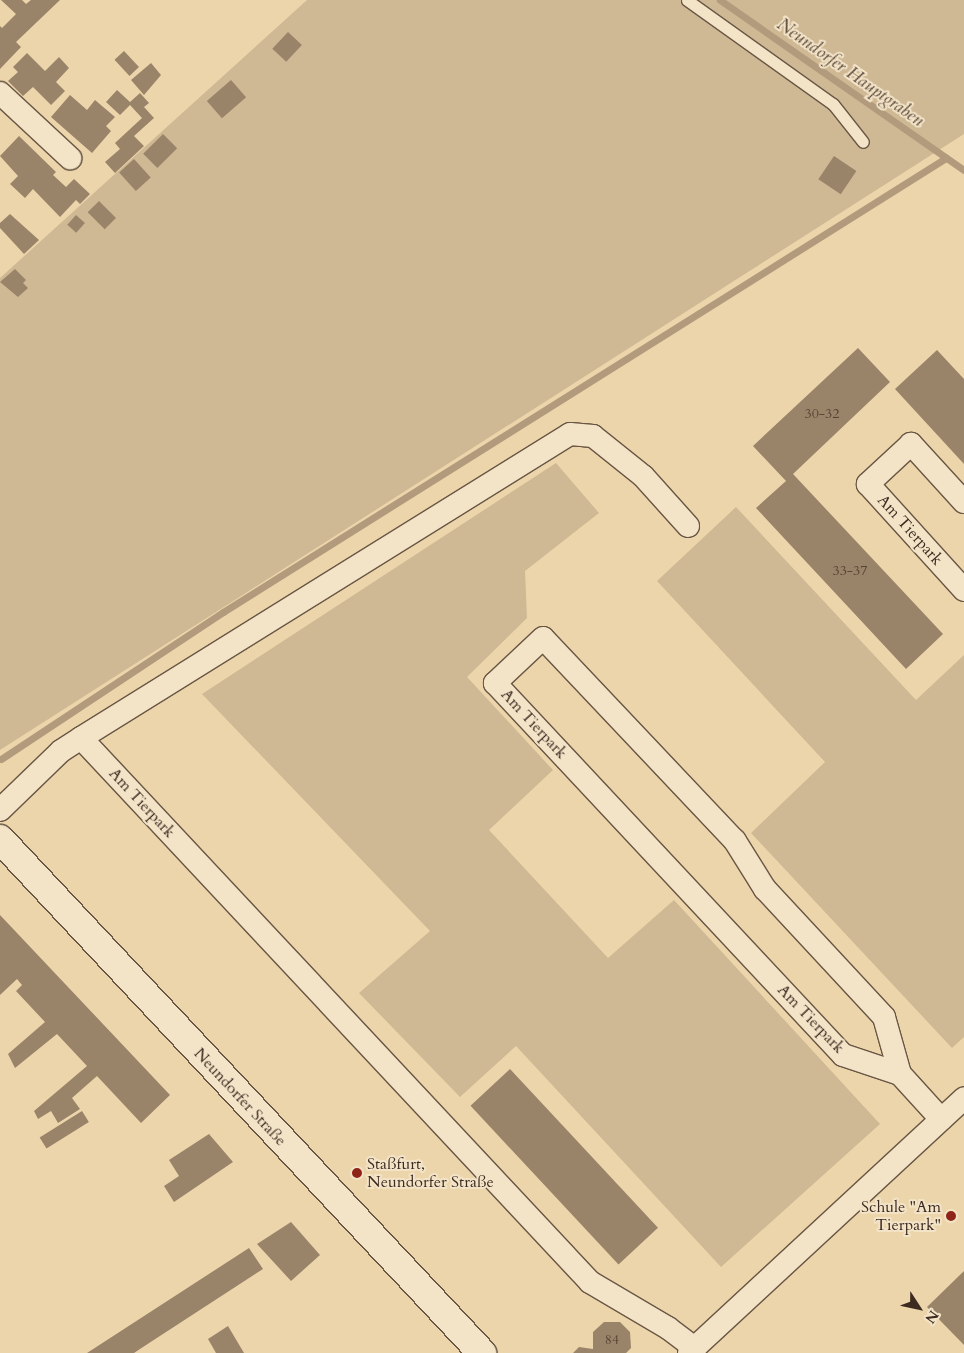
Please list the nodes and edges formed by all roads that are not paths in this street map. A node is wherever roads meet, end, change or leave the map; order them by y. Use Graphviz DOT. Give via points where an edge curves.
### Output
graph roads {
  1 [pos="687,0"];
  2 [pos="0,93"];
  3 [pos="864,142"];
  4 [pos="70,158"];
  5 [pos="964,502"];
  6 [pos="688,526"];
  7 [pos="964,590"];
  8 [pos="81,738"];
  9 [pos="0,810"];
  10 [pos="0,839"];
  11 [pos="900,1074"];
  12 [pos="964,1098"];
  13 [pos="941,1119"];
  14 [pos="692,1350"];
  15 [pos="482,1353"];
  1 -- 3 [label="lane" via="833,104"];
  2 -- 4 [label="street"];
  5 -- 7 [label="street, Am Tierpark" via="911,444 868,484"];
  6 -- 8 [label="street" via="643,476 593,436 570,434"];
  8 -- 9 [label="street" via="61,751"];
  8 -- 14 [label="street, Am Tierpark" via="590,1282 668,1328"];
  10 -- 15 [label="main road, Neundorfer Straße"];
  11 -- 11 [label="street, Am Tierpark" via="884,1017 765,889 735,841 543,638 495,682 843,1055"];
  11 -- 13 [label="street, Am Tierpark"];
  12 -- 13 [label="street, Am Tierpark"];
  13 -- 14 [label="street, Am Tierpark"];
}
